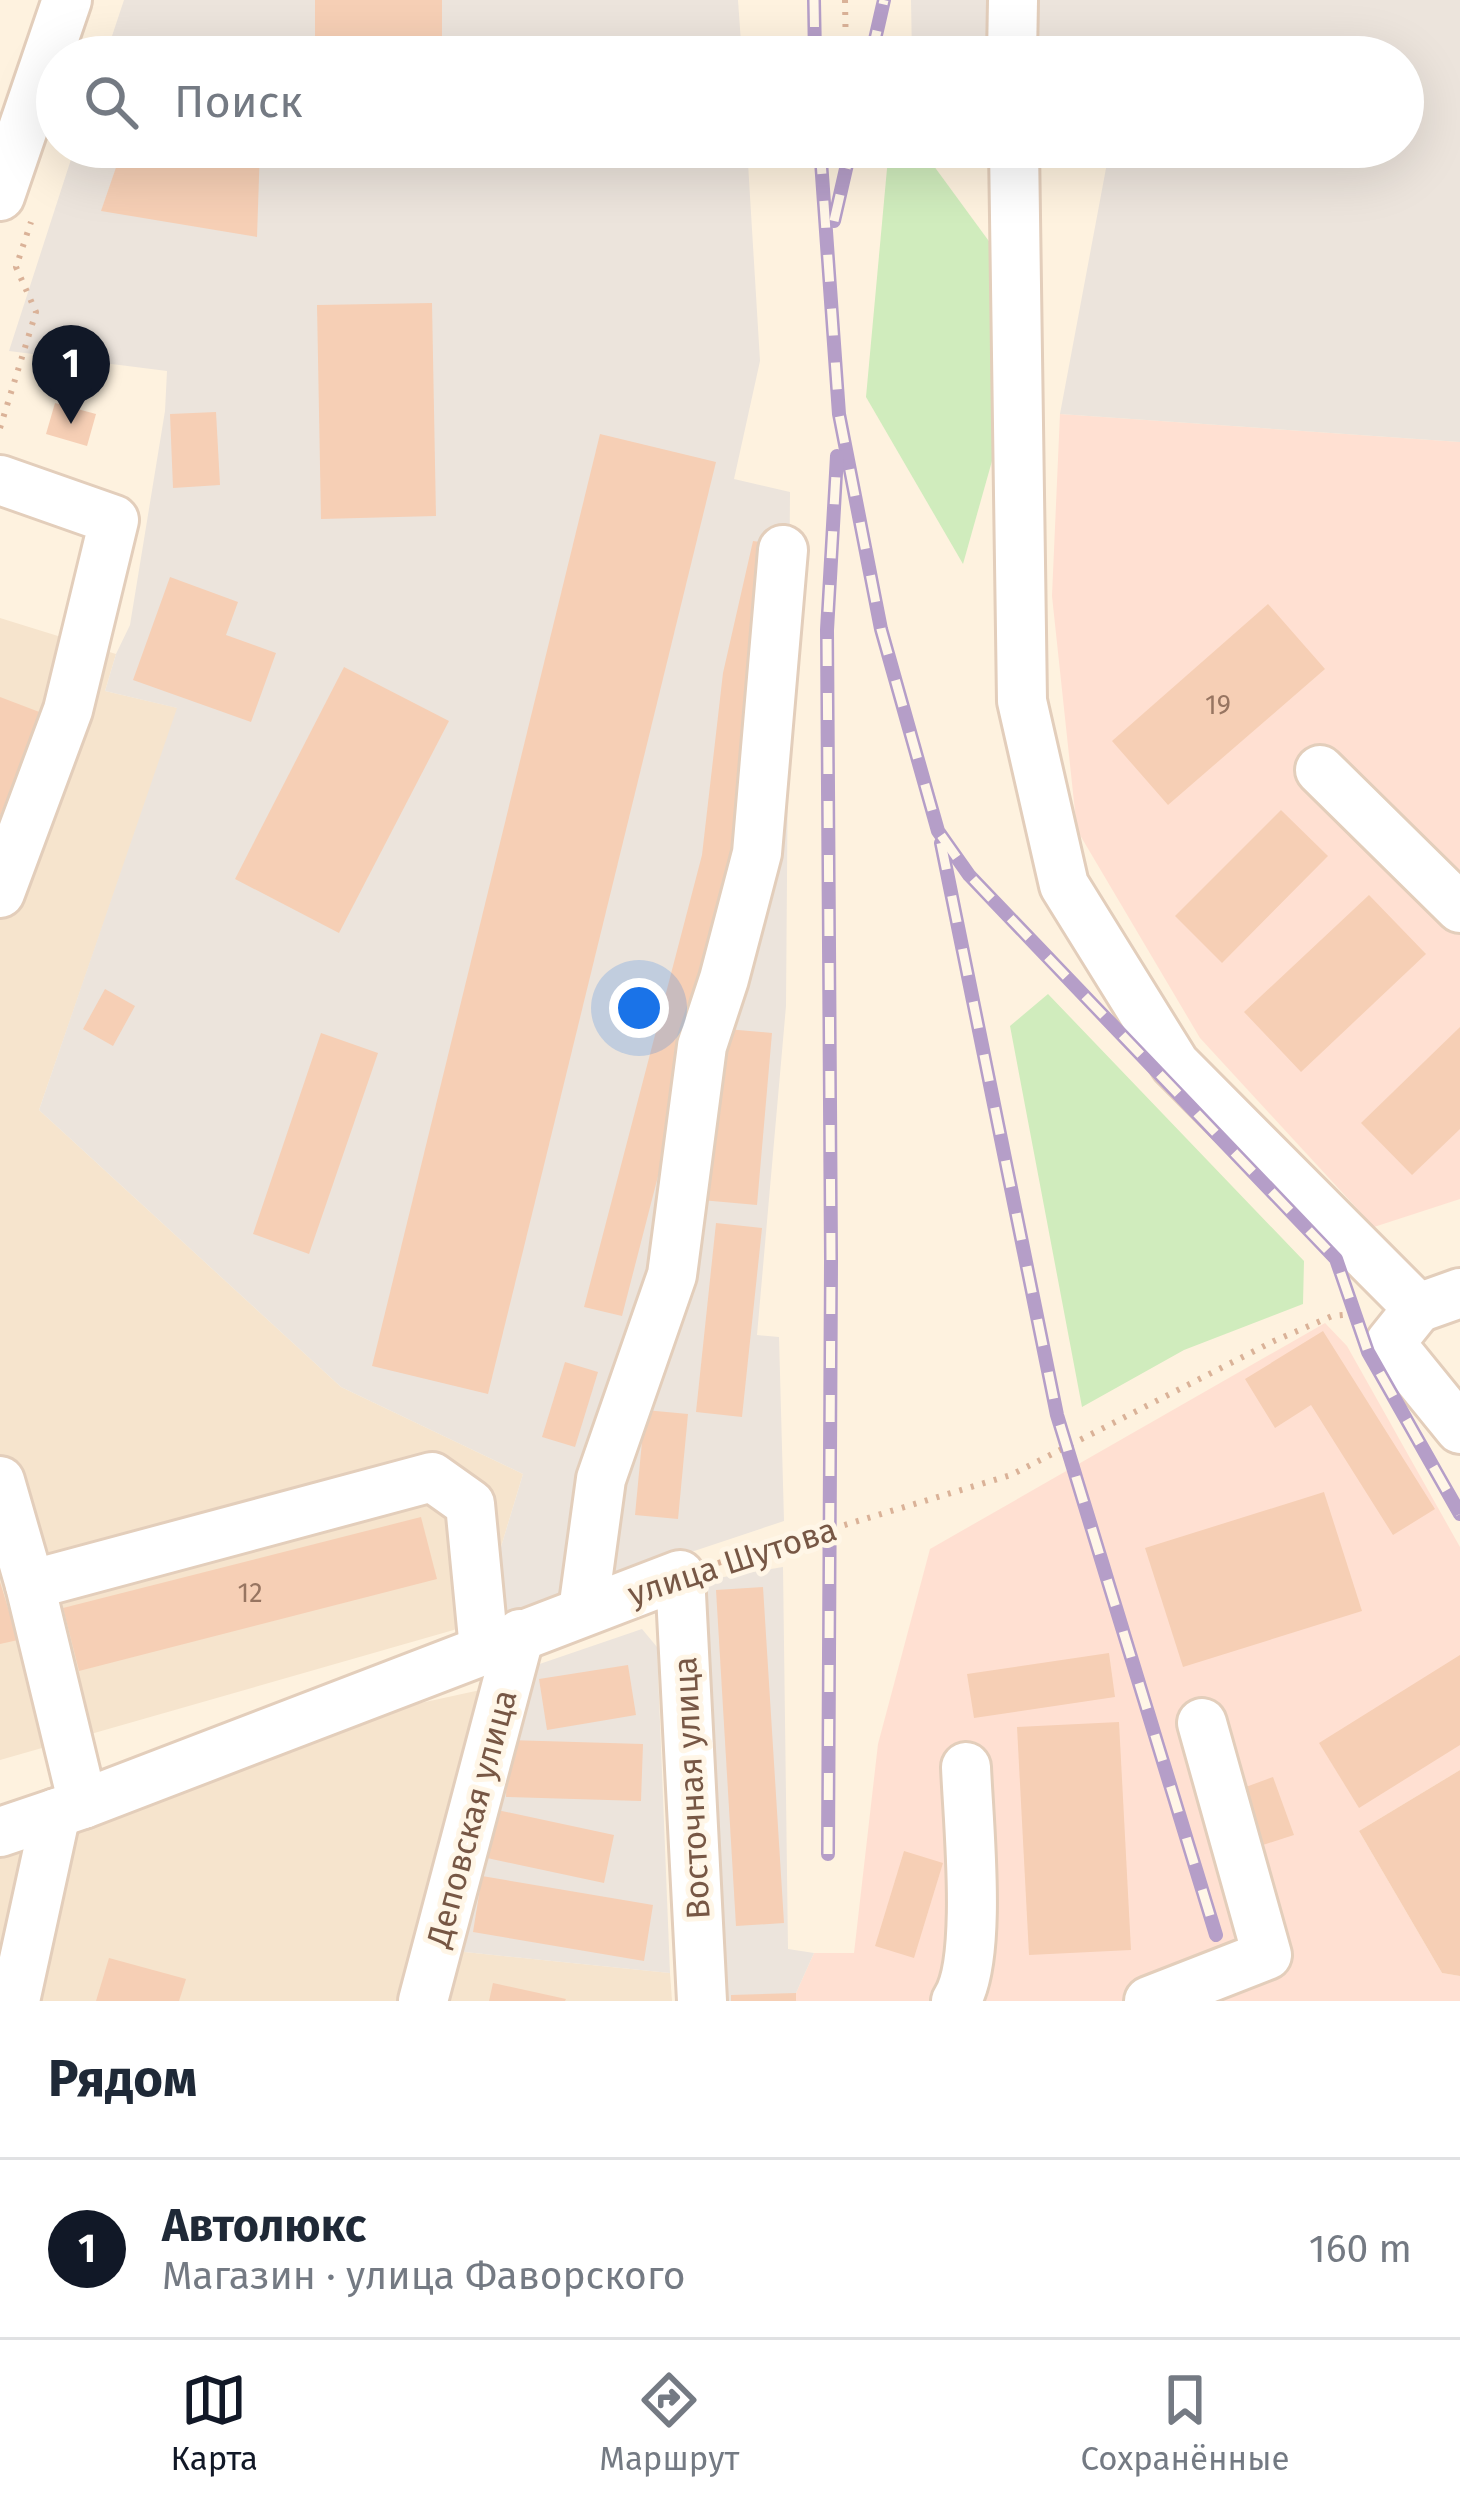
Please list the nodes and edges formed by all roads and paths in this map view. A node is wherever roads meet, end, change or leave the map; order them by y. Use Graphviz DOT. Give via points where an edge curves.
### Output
graph roads {
  1 [pos="67,0"];
  2 [pos="845,0"];
  3 [pos="1013,0"];
  4 [pos="55,36"];
  5 [pos="846,36"];
  6 [pos="1012,36"];
  7 [pos="36,91"];
  8 [pos="1014,168"];
  9 [pos="0,196"];
  10 [pos="16,267"];
  11 [pos="0,428"];
  12 [pos="0,480"];
  13 [pos="783,550"];
  14 [pos="1320,770"];
  15 [pos="0,892"];
  16 [pos="1460,908"];
  17 [pos="1439,1301"];
  18 [pos="1460,1430"];
  19 [pos="0,1481"];
  20 [pos="680,1575"];
  21 [pos="30,1585"];
  22 [pos="584,1611"];
  23 [pos="502,1642"];
  24 [pos="1202,1723"];
  25 [pos="966,1767"];
  26 [pos="69,1809"];
  27 [pos="0,1832"];
  28 [pos="15,2001"];
  29 [pos="423,2001"];
  30 [pos="701,2001"];
  31 [pos="956,2001"];
  32 [pos="1149,2001"];
  1 -- 4 [label="street"];
  2 -- 5 [label="path"];
  3 -- 6 [label="street"];
  7 -- 9 [label="street"];
  8 -- 17 [label="street" via="1022,701 1064,885 1175,1064"];
  10 -- 11 [label="path" via="36,312"];
  12 -- 15 [label="street" via="114,520 68,710"];
  13 -- 22 [label="street" via="757,853 702,1046 672,1274 601,1479"];
  14 -- 16 [label="street"];
  17 -- 18 [label="street" via="1390,1343"];
  17 -- 20 [label="path, улица Шутова" via="1332,1316 1011,1475"];
  19 -- 21 [label="street"];
  20 -- 22 [label="street, улица Шутова"];
  20 -- 30 [label="street, Восточная улица"];
  21 -- 23 [label="street" via="432,1477 470,1504"];
  21 -- 26 [label="street"];
  22 -- 23 [label="street, улица Шутова"];
  23 -- 26 [label="street, улица Шутова"];
  23 -- 29 [label="street, Деповская улица"];
  24 -- 32 [label="street" via="1267,1955"];
  25 -- 31 [label="street" via="972,1941"];
  26 -- 27 [label="street, улица Шутова"];
  26 -- 28 [label="street"];
}
